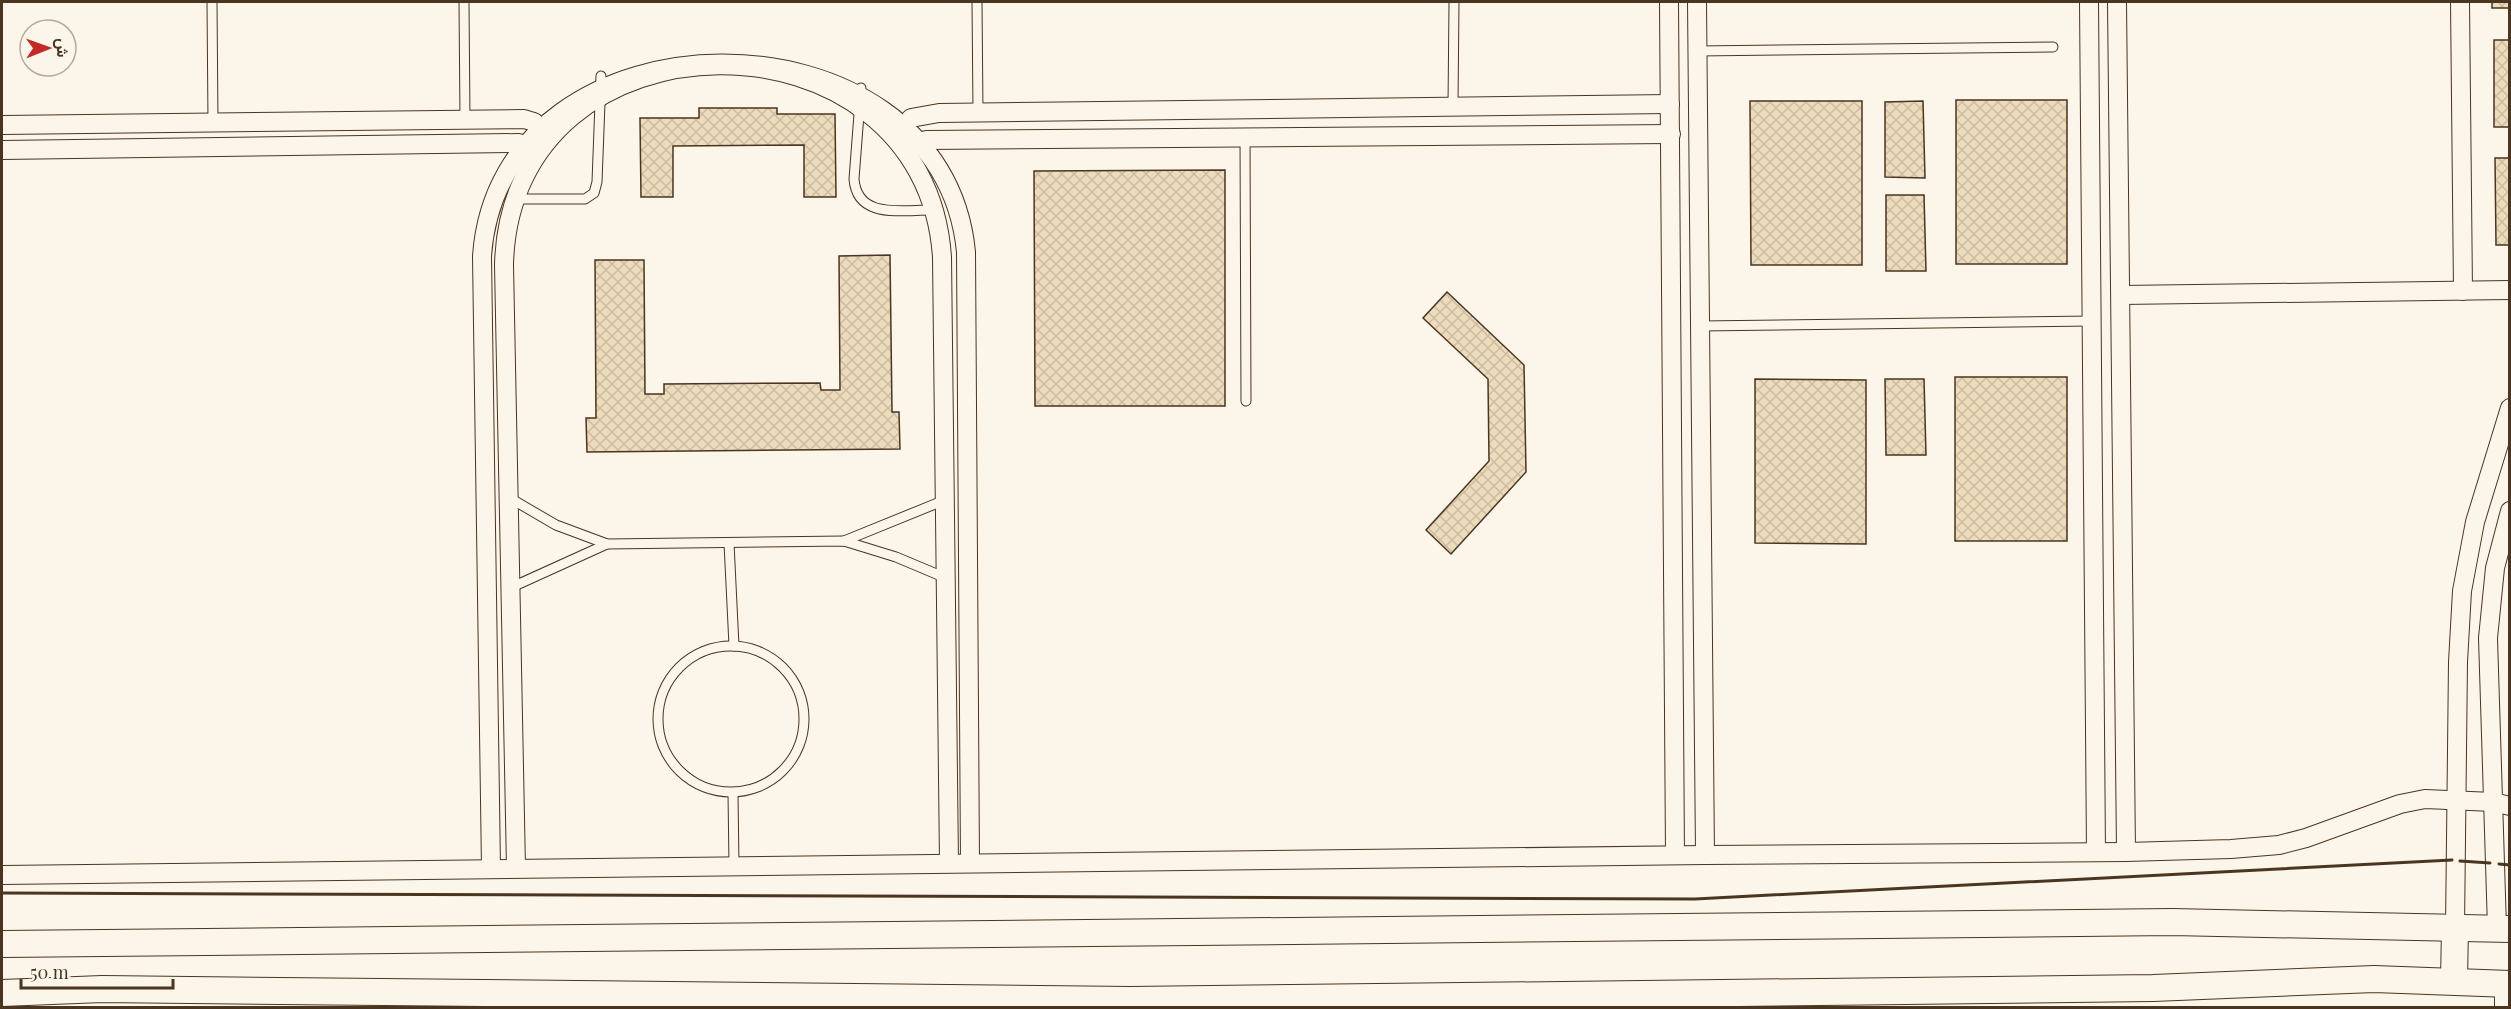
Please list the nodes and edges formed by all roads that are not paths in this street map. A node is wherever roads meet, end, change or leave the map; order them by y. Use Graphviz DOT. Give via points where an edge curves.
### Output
graph roads {
  1 [pos="212,2"];
  2 [pos="464,2"];
  3 [pos="977,2"];
  4 [pos="1454,2"];
  5 [pos="1669,2"];
  6 [pos="1697,2"];
  7 [pos="2089,2"];
  8 [pos="2117,2"];
  9 [pos="2460,2"];
  10 [pos="2053,47"];
  11 [pos="1697,51"];
  12 [pos="633,58"];
  13 [pos="811,58"];
  14 [pos="601,76"];
  15 [pos="861,87"];
  16 [pos="538,100"];
  17 [pos="1670,104"];
  18 [pos="1611,105"];
  19 [pos="1452,106"];
  20 [pos="915,108"];
  21 [pos="978,112"];
  22 [pos="524,119"];
  23 [pos="465,120"];
  24 [pos="213,123"];
  25 [pos="896,123"];
  26 [pos="2,125"];
  27 [pos="545,130"];
  28 [pos="1612,134"];
  29 [pos="1671,134"];
  30 [pos="1245,136"];
  31 [pos="936,139"];
  32 [pos="510,142"];
  33 [pos="909,143"];
  34 [pos="533,149"];
  35 [pos="2,150"];
  36 [pos="512,199"];
  37 [pos="937,210"];
  38 [pos="2510,290"];
  39 [pos="2463,291"];
  40 [pos="2121,295"];
  41 [pos="2093,321"];
  42 [pos="1700,326"];
  43 [pos="1246,401"];
  44 [pos="2510,408"];
  45 [pos="508,497"];
  46 [pos="945,500"];
  47 [pos="2510,511"];
  48 [pos="844,541"];
  49 [pos="729,543"];
  50 [pos="608,544"];
  51 [pos="946,578"];
  52 [pos="510,588"];
  53 [pos="734,646"];
  54 [pos="733,793"];
  55 [pos="2457,799"];
  56 [pos="2501,804"];
  57 [pos="2096,852"];
  58 [pos="2126,852"];
  59 [pos="1675,855"];
  60 [pos="1705,855"];
  61 [pos="949,863"];
  62 [pos="970,863"];
  63 [pos="734,866"];
  64 [pos="491,868"];
  65 [pos="516,868"];
  66 [pos="2,875"];
  67 [pos="2455,928"];
  68 [pos="2503,928"];
  69 [pos="2,944"];
  70 [pos="2454,980"];
  71 [pos="2506,992"];
  72 [pos="2,993"];
  73 [pos="102,998"];
  1 -- 24 [label="lane"];
  2 -- 23 [label="lane"];
  3 -- 21 [label="lane"];
  4 -- 19 [label="lane"];
  5 -- 17 [label="street"];
  6 -- 11 [label="street"];
  7 -- 41 [label="street"];
  8 -- 40 [label="street"];
  9 -- 39 [label="street"];
  10 -- 11 [label="lane"];
  11 -- 42 [label="street"];
  12 -- 14 [label="street"];
  13 -- 15 [label="street"];
  14 -- 27 [label="street"];
  14 -- 36 [label="lane" via="594,193 580,199"];
  15 -- 25 [label="street"];
  15 -- 37 [label="lane" via="854,179 860,199 878,210"];
  16 -- 22 [label="street"];
  17 -- 18 [label="street"];
  17 -- 29 [label="street"];
  18 -- 19 [label="street"];
  18 -- 28 [label="street"];
  19 -- 21 [label="street"];
  20 -- 21 [label="street"];
  20 -- 25 [label="street"];
  20 -- 31 [label="street"];
  22 -- 23 [label="street"];
  22 -- 27 [label="street"];
  22 -- 32 [label="street"];
  23 -- 24 [label="street"];
  24 -- 26 [label="street"];
  25 -- 33 [label="street"];
  27 -- 34 [label="street"];
  28 -- 29 [label="street"];
  28 -- 30 [label="street"];
  29 -- 59 [label="street"];
  30 -- 31 [label="street"];
  30 -- 43 [label="lane"];
  31 -- 33 [label="street"];
  31 -- 62 [label="street" via="954,182 966,252"];
  32 -- 34 [label="street"];
  32 -- 35 [label="street"];
  32 -- 64 [label="street" via="488,203 482,256"];
  33 -- 37 [label="street"];
  34 -- 36 [label="street"];
  36 -- 45 [label="street" via="504,240"];
  37 -- 46 [label="street" via="942,257"];
  38 -- 39 [label="street"];
  39 -- 40 [label="street"];
  40 -- 58 [label="street"];
  41 -- 42 [label="lane"];
  41 -- 57 [label="street"];
  42 -- 60 [label="street"];
  44 -- 55 [label="street" via="2475,522 2462,591"];
  45 -- 50 [label="lane" via="556,525"];
  45 -- 52 [label="street"];
  46 -- 48 [label="lane"];
  46 -- 51 [label="street"];
  47 -- 56 [label="street" via="2495,568 2488,639"];
  48 -- 49 [label="lane"];
  48 -- 51 [label="lane"];
  49 -- 50 [label="lane"];
  49 -- 53 [label="lane"];
  50 -- 52 [label="lane"];
  51 -- 61 [label="street"];
  52 -- 65 [label="street"];
  53 -- 54 [label="lane" via="763,654 786,672 801,698 804,728 785,768 762,786"];
  53 -- 54 [label="lane" via="706,651 681,666 664,690 658,719 663,747 680,772 704,788"];
  54 -- 63 [label="lane"];
  55 -- 56 [label="street"];
  55 -- 58 [label="street" via="2400,804 2279,844"];
  55 -- 67 [label="street"];
  56 -- 68 [label="street"];
  57 -- 58 [label="street"];
  57 -- 60 [label="street"];
  59 -- 60 [label="street"];
  59 -- 62 [label="street"];
  61 -- 62 [label="street"];
  61 -- 63 [label="street"];
  63 -- 65 [label="street"];
  64 -- 65 [label="street"];
  64 -- 66 [label="street"];
  67 -- 68 [label="street"];
  67 -- 69 [label="street" via="2160,922"];
  67 -- 70 [label="street"];
  70 -- 71 [label="street"];
  70 -- 73 [label="street" via="2338,980 2153,988 1130,1000"];
  72 -- 73 [label="street"];
}
